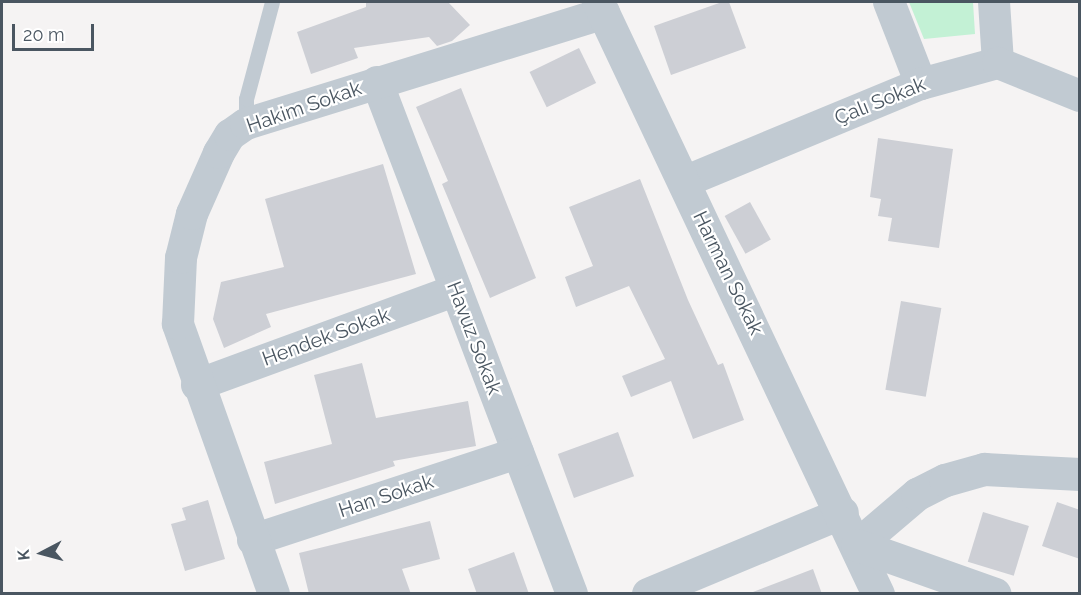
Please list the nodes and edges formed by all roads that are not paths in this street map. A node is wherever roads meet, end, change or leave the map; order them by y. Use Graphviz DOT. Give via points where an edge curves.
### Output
graph roads {
  1 [pos="272,2"];
  2 [pos="889,2"];
  3 [pos="994,2"];
  4 [pos="601,7"];
  5 [pos="998,63"];
  6 [pos="377,82"];
  7 [pos="921,84"];
  8 [pos="1080,96"];
  9 [pos="246,124"];
  10 [pos="684,182"];
  11 [pos="456,290"];
  12 [pos="196,385"];
  13 [pos="518,453"];
  14 [pos="1080,474"];
  15 [pos="843,513"];
  16 [pos="253,540"];
  17 [pos="857,545"];
  18 [pos="274,594"];
  19 [pos="572,594"];
  20 [pos="648,594"];
  21 [pos="878,594"];
  22 [pos="995,594"];
  1 -- 9 [label="lane" via="246,99"];
  2 -- 7 [label="street"];
  3 -- 5 [label="street"];
  4 -- 6 [label="street, Hakim Sokak"];
  4 -- 10 [label="street, Harman Sokak"];
  5 -- 7 [label="street, Çalı Sokak"];
  5 -- 8 [label="street"];
  6 -- 9 [label="street, Hakim Sokak"];
  6 -- 11 [label="street, Havuz Sokak"];
  7 -- 10 [label="street, Çalı Sokak"];
  9 -- 12 [label="street, Hakim Sokak" via="230,135 207,175 181,258 178,324"];
  10 -- 15 [label="street, Harman Sokak"];
  11 -- 12 [label="street, Hendek Sokak"];
  11 -- 13 [label="street, Havuz Sokak"];
  12 -- 16 [label="street, Hakim Sokak"];
  13 -- 16 [label="street, Han Sokak"];
  13 -- 19 [label="street, Havuz Sokak"];
  14 -- 17 [label="street" via="984,469 945,480 917,494"];
  15 -- 17 [label="street, Harman Sokak"];
  15 -- 20 [label="street"];
  16 -- 18 [label="street, Hakim Sokak"];
  17 -- 21 [label="street, Harman Sokak"];
  17 -- 22 [label="street"];
}
